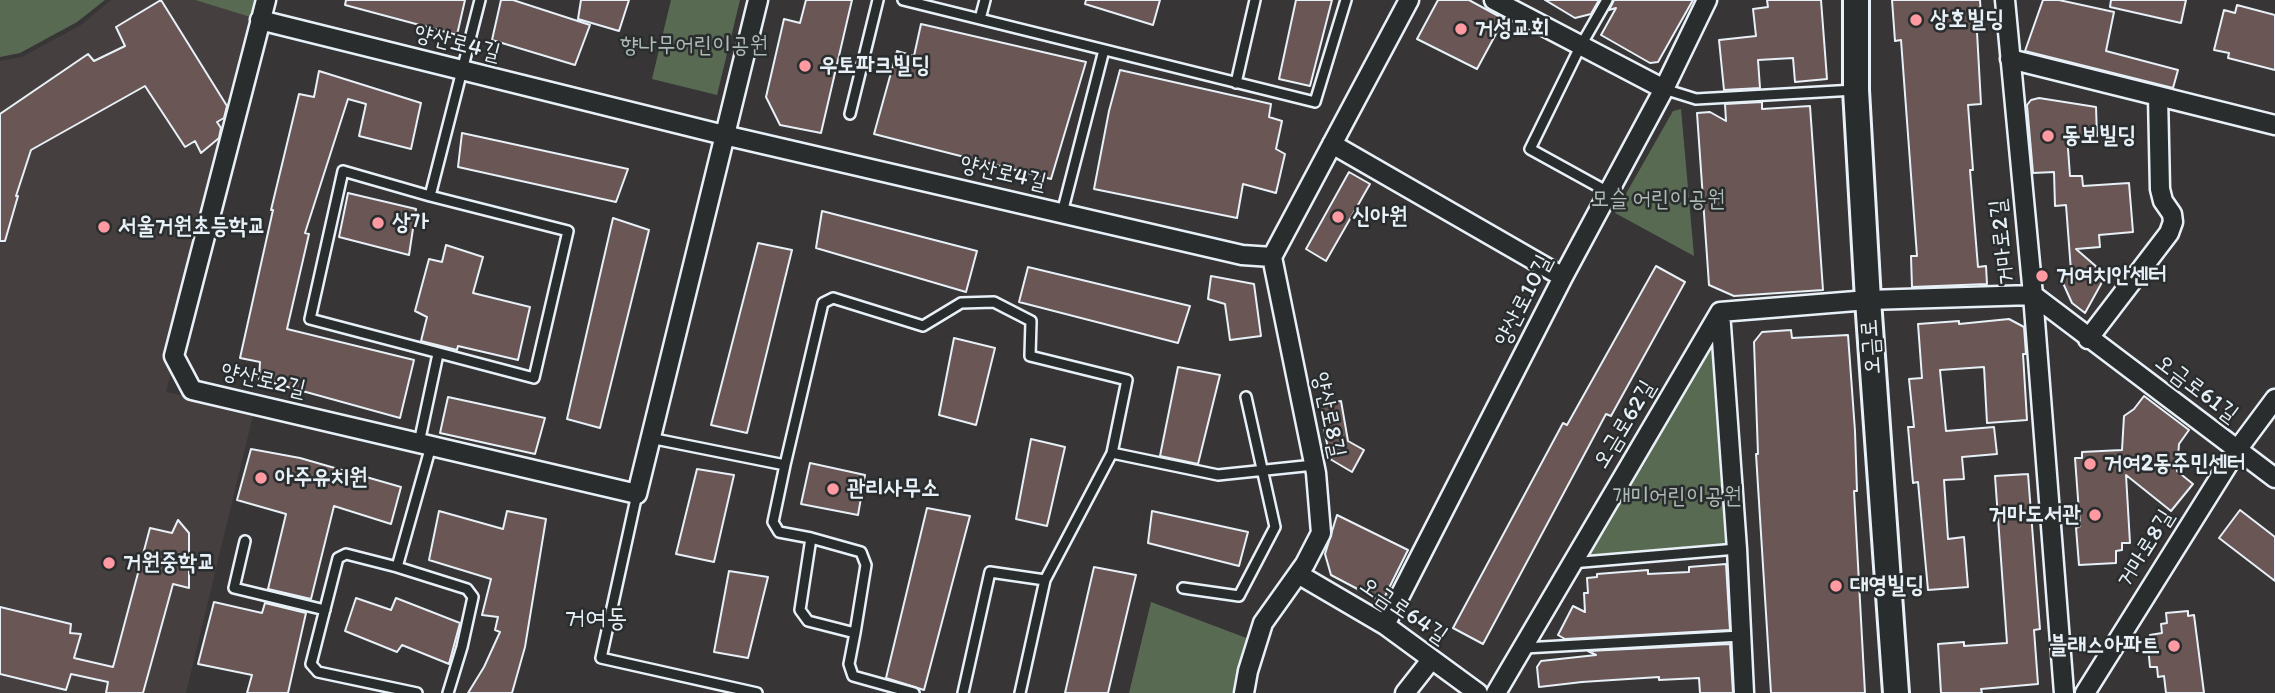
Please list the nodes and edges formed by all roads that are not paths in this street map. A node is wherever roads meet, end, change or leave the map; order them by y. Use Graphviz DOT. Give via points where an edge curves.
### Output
graph roads {
  1 [pos="266,0"];
  2 [pos="480,0"];
  3 [pos="758,0"];
  4 [pos="878,0"];
  5 [pos="903,0"];
  6 [pos="985,0"];
  7 [pos="1255,0"];
  8 [pos="1346,0"];
  9 [pos="1409,0"];
  10 [pos="1494,0"];
  11 [pos="1607,0"];
  12 [pos="1707,0"];
  13 [pos="1856,0"];
  14 [pos="2005,0"];
  15 [pos="1520,7"];
  16 [pos="980,19"];
  17 [pos="260,20"];
  18 [pos="1580,47"];
  19 [pos="1104,50"];
  20 [pos="2010,59"];
  21 [pos="461,70"];
  22 [pos="1236,83"];
  23 [pos="1664,89"];
  24 [pos="1856,90"];
  25 [pos="2158,96"];
  26 [pos="850,114"];
  27 [pos="2275,125"];
  28 [pos="724,135"];
  29 [pos="1332,144"];
  30 [pos="1608,192"];
  31 [pos="430,196"];
  32 [pos="1062,213"];
  33 [pos="1272,257"];
  34 [pos="1563,277"];
  35 [pos="2033,295"];
  36 [pos="1868,300"];
  37 [pos="1720,312"];
  38 [pos="2088,339"];
  39 [pos="438,354"];
  40 [pos="1246,397"];
  41 [pos="2275,399"];
  42 [pos="650,438"];
  43 [pos="425,444"];
  44 [pos="2238,450"];
  45 [pos="1112,453"];
  46 [pos="785,465"];
  47 [pos="1314,465"];
  48 [pos="1263,471"];
  49 [pos="2275,478"];
  50 [pos="637,494"];
  51 [pos="811,538"];
  52 [pos="245,541"];
  53 [pos="1737,549"];
  54 [pos="1571,563"];
  55 [pos="397,566"];
  56 [pos="1298,574"];
  57 [pos="1045,580"];
  58 [pos="1183,588"];
  59 [pos="325,610"];
  60 [pos="1385,625"];
  61 [pos="855,633"];
  62 [pos="1741,636"];
  63 [pos="1522,648"];
  64 [pos="1431,660"];
  65 [pos="417,693"];
  66 [pos="448,693"];
  67 [pos="757,693"];
  68 [pos="914,693"];
  69 [pos="963,693"];
  70 [pos="1020,693"];
  71 [pos="1244,693"];
  72 [pos="1405,693"];
  73 [pos="1478,693"];
  74 [pos="1496,693"];
  75 [pos="1744,693"];
  76 [pos="1896,693"];
  77 [pos="2064,693"];
  78 [pos="2085,693"];
  1 -- 17 [label="street, 양산로2길"];
  2 -- 21 [label="lane"];
  3 -- 28 [label="street"];
  4 -- 26 [label="lane"];
  5 -- 16 [label="lane"];
  6 -- 16 [label="lane"];
  7 -- 22 [label="lane"];
  8 -- 22 [label="lane" via="1315,102"];
  9 -- 29 [label="street"];
  10 -- 15 [label="street"];
  11 -- 18 [label="lane"];
  12 -- 23 [label="street, 양산로10길"];
  13 -- 24 [label="main road, 오금로"];
  14 -- 20 [label="street, 거마로2길"];
  15 -- 18 [label="street"];
  16 -- 19 [label="lane"];
  17 -- 21 [label="street, 양산로4길"];
  17 -- 43 [label="street, 양산로2길" via="174,356 192,390"];
  18 -- 23 [label="street"];
  18 -- 30 [label="lane" via="1530,149"];
  19 -- 22 [label="lane"];
  19 -- 32 [label="lane"];
  20 -- 25 [label="street"];
  20 -- 35 [label="street, 거마로2길"];
  21 -- 28 [label="street, 양산로4길"];
  21 -- 31 [label="lane"];
  23 -- 24 [label="lane" via="1696,99"];
  23 -- 30 [label="street, 양산로10길"];
  24 -- 36 [label="main road, 오금로"];
  25 -- 27 [label="street"];
  25 -- 38 [label="street" via="2160,189 2173,222"];
  28 -- 32 [label="street, 양산로4길"];
  28 -- 42 [label="street"];
  29 -- 33 [label="street"];
  29 -- 34 [label="street"];
  30 -- 34 [label="street, 양산로10길"];
  31 -- 39 [label="lane" via="343,171 310,319"];
  31 -- 39 [label="lane" via="568,231 534,377"];
  32 -- 33 [label="street, 양산로4길" via="1241,255"];
  33 -- 47 [label="street, 양산로8길"];
  34 -- 60 [label="street, 양산로10길"];
  35 -- 36 [label="street"];
  35 -- 38 [label="street, 오금로61길"];
  35 -- 77 [label="street, 거마로2길"];
  36 -- 37 [label="street"];
  36 -- 76 [label="main road, 오금로"];
  37 -- 53 [label="street"];
  37 -- 54 [label="street, 오금로62길"];
  38 -- 44 [label="street, 오금로61길"];
  39 -- 43 [label="lane"];
  40 -- 48 [label="lane"];
  41 -- 44 [label="street, 거마로8길"];
  42 -- 46 [label="lane"];
  42 -- 50 [label="street"];
  43 -- 50 [label="street, 양산로2길"];
  43 -- 55 [label="lane"];
  44 -- 49 [label="street, 오금로61길"];
  44 -- 78 [label="street, 거마로8길"];
  45 -- 46 [label="lane" via="1127,380 1030,356 1031,321 994,302 961,303 923,326 833,298 822,303"];
  45 -- 48 [label="lane" via="1218,475"];
  45 -- 57 [label="lane"];
  46 -- 51 [label="lane" via="773,522 779,532"];
  47 -- 48 [label="lane"];
  47 -- 56 [label="street, 양산로8길" via="1321,533"];
  48 -- 58 [label="lane" via="1275,527 1239,596"];
  50 -- 67 [label="lane" via="601,658"];
  51 -- 61 [label="lane" via="861,552 866,565"];
  51 -- 61 [label="lane" via="800,610 808,621"];
  52 -- 59 [label="lane" via="234,588"];
  53 -- 54 [label="lane"];
  53 -- 62 [label="street"];
  54 -- 63 [label="street, 오금로62길"];
  55 -- 59 [label="lane" via="346,554 338,558"];
  55 -- 66 [label="lane" via="467,589 472,597"];
  56 -- 60 [label="street, 오금로64길"];
  56 -- 71 [label="street, 양산로8길" via="1263,623"];
  57 -- 69 [label="lane" via="990,572"];
  57 -- 70 [label="lane"];
  59 -- 65 [label="lane" via="311,664 318,672"];
  60 -- 64 [label="street, 오금로64길"];
  61 -- 68 [label="lane" via="849,664 853,676"];
  62 -- 63 [label="lane"];
  62 -- 75 [label="street"];
  63 -- 74 [label="street, 오금로62길"];
  64 -- 72 [label="street"];
  64 -- 73 [label="street, 오금로64길"];
}
